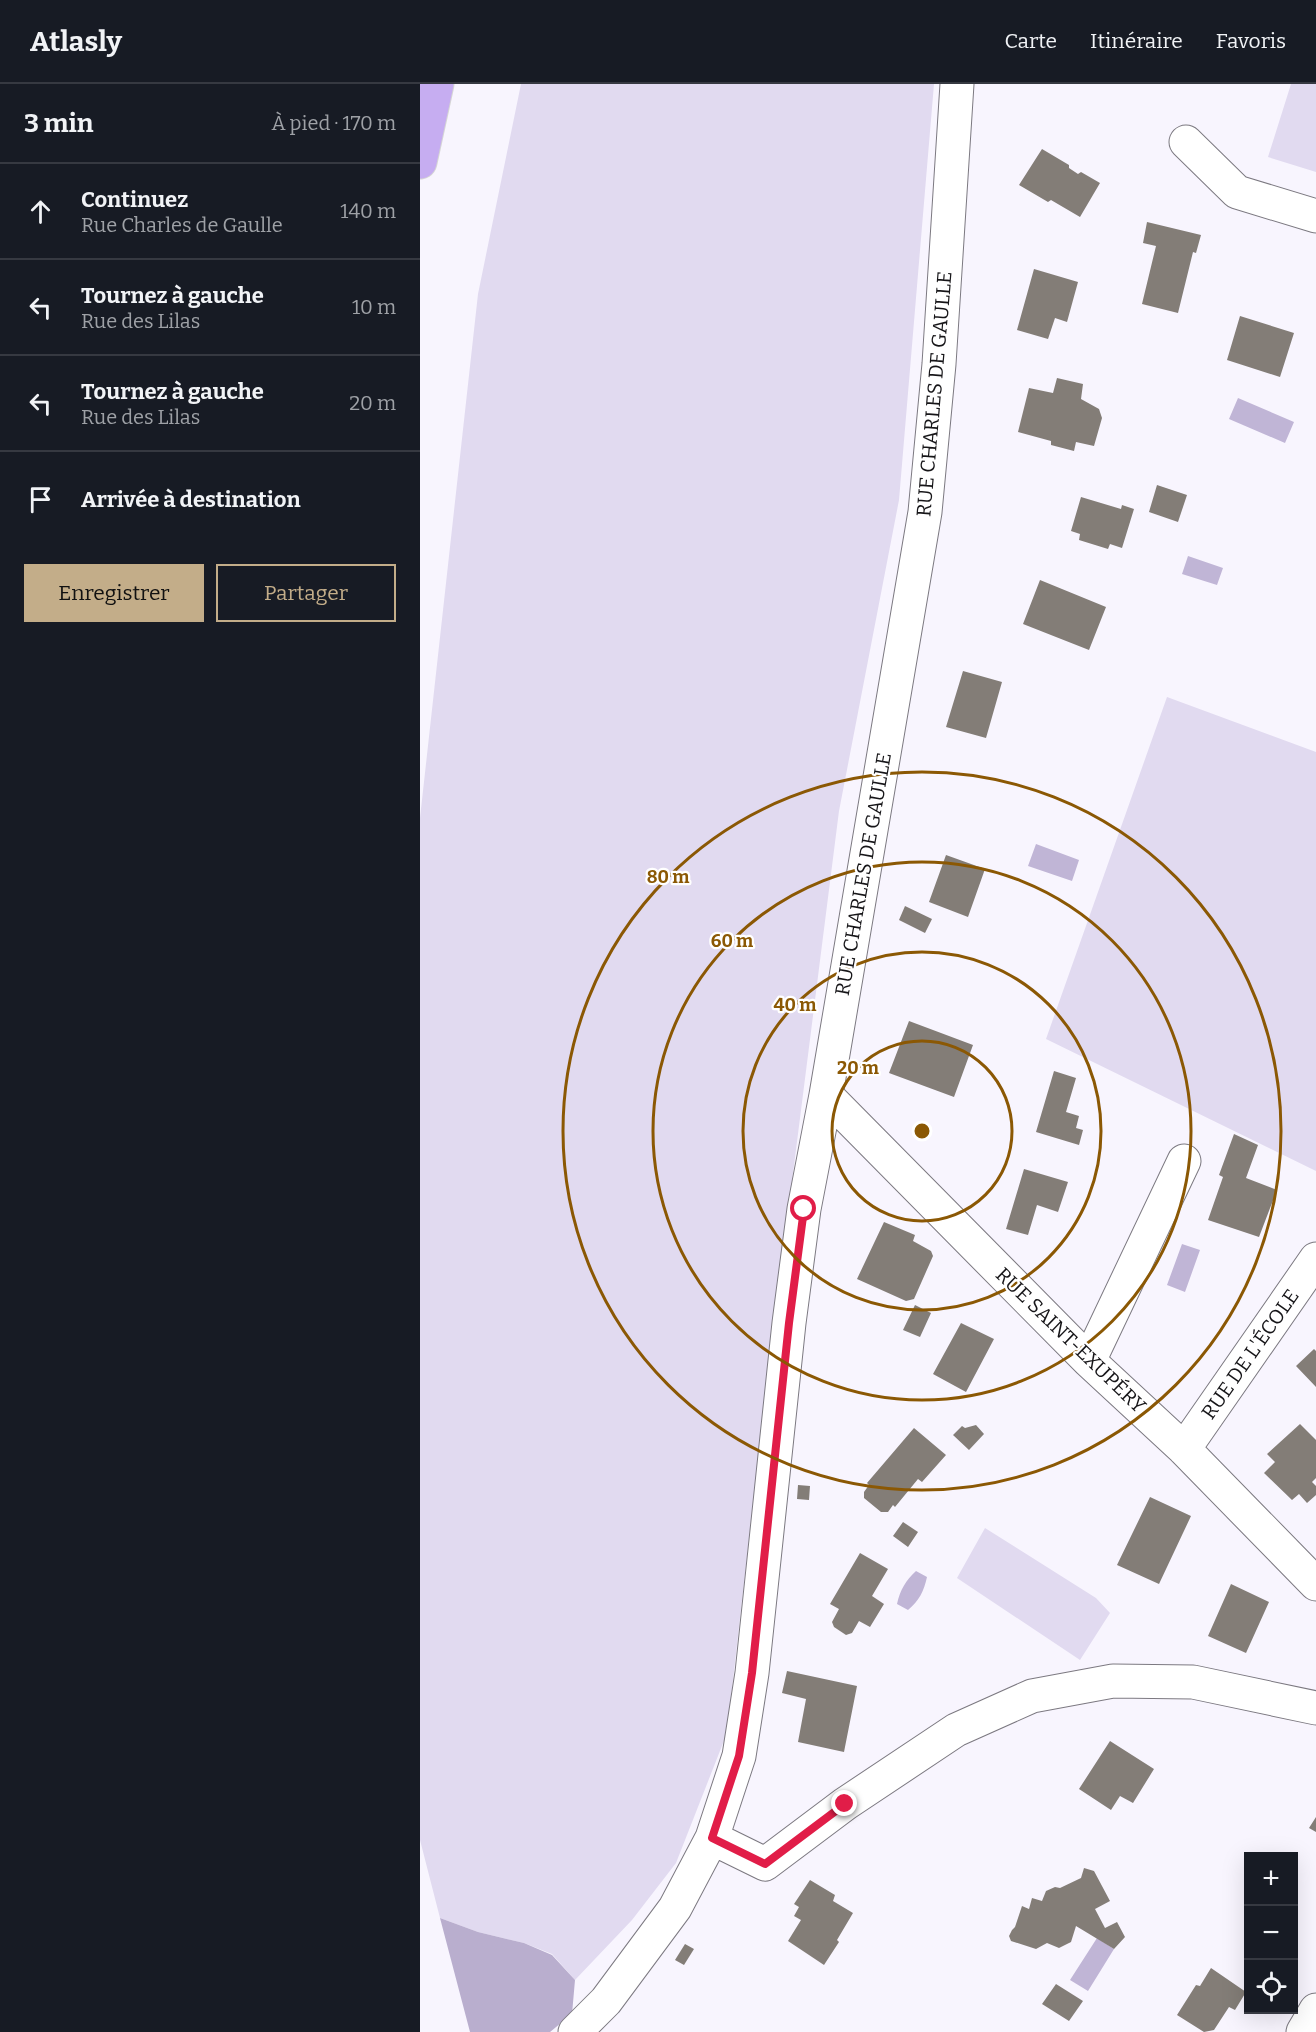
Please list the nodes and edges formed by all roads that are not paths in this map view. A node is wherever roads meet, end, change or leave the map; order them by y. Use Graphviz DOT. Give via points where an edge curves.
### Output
graph roads {
  1 [pos="437,84"];
  2 [pos="957,84"];
  3 [pos="1186,142"];
  4 [pos="420,162"];
  5 [pos="1316,216"];
  6 [pos="826,1095"];
  7 [pos="1184,1161"];
  8 [pos="1316,1259"];
  9 [pos="1089,1361"];
  10 [pos="1184,1449"];
  11 [pos="1316,1584"];
  12 [pos="1316,1708"];
  13 [pos="712,1838"];
  14 [pos="1316,2010"];
  15 [pos="574,2032"];
  16 [pos="1303,2032"];
  1 -- 4 [label="highway"];
  2 -- 6 [label="street, RUE CHARLES DE GAULLE" via="925,513"];
  3 -- 5 [label="street" via="1237,192"];
  6 -- 9 [label="street, RUE SAINT-EXUPÉRY"];
  6 -- 13 [label="street, RUE CHARLES DE GAULLE" via="804,1209 789,1323 752,1673 739,1756"];
  7 -- 9 [label="street"];
  8 -- 10 [label="street, RUE DE L'ÉCOLE"];
  9 -- 10 [label="street, RUE SAINT-EXUPÉRY"];
  10 -- 11 [label="street, RUE SAINT-EXUPÉRY"];
  12 -- 13 [label="street" via="1193,1682 1113,1681 1032,1696 956,1730 845,1804 765,1864"];
  13 -- 15 [label="street, RUE CHARLES DE GAULLE" via="675,1908 606,2001"];
  14 -- 16 [label="street"];
}
